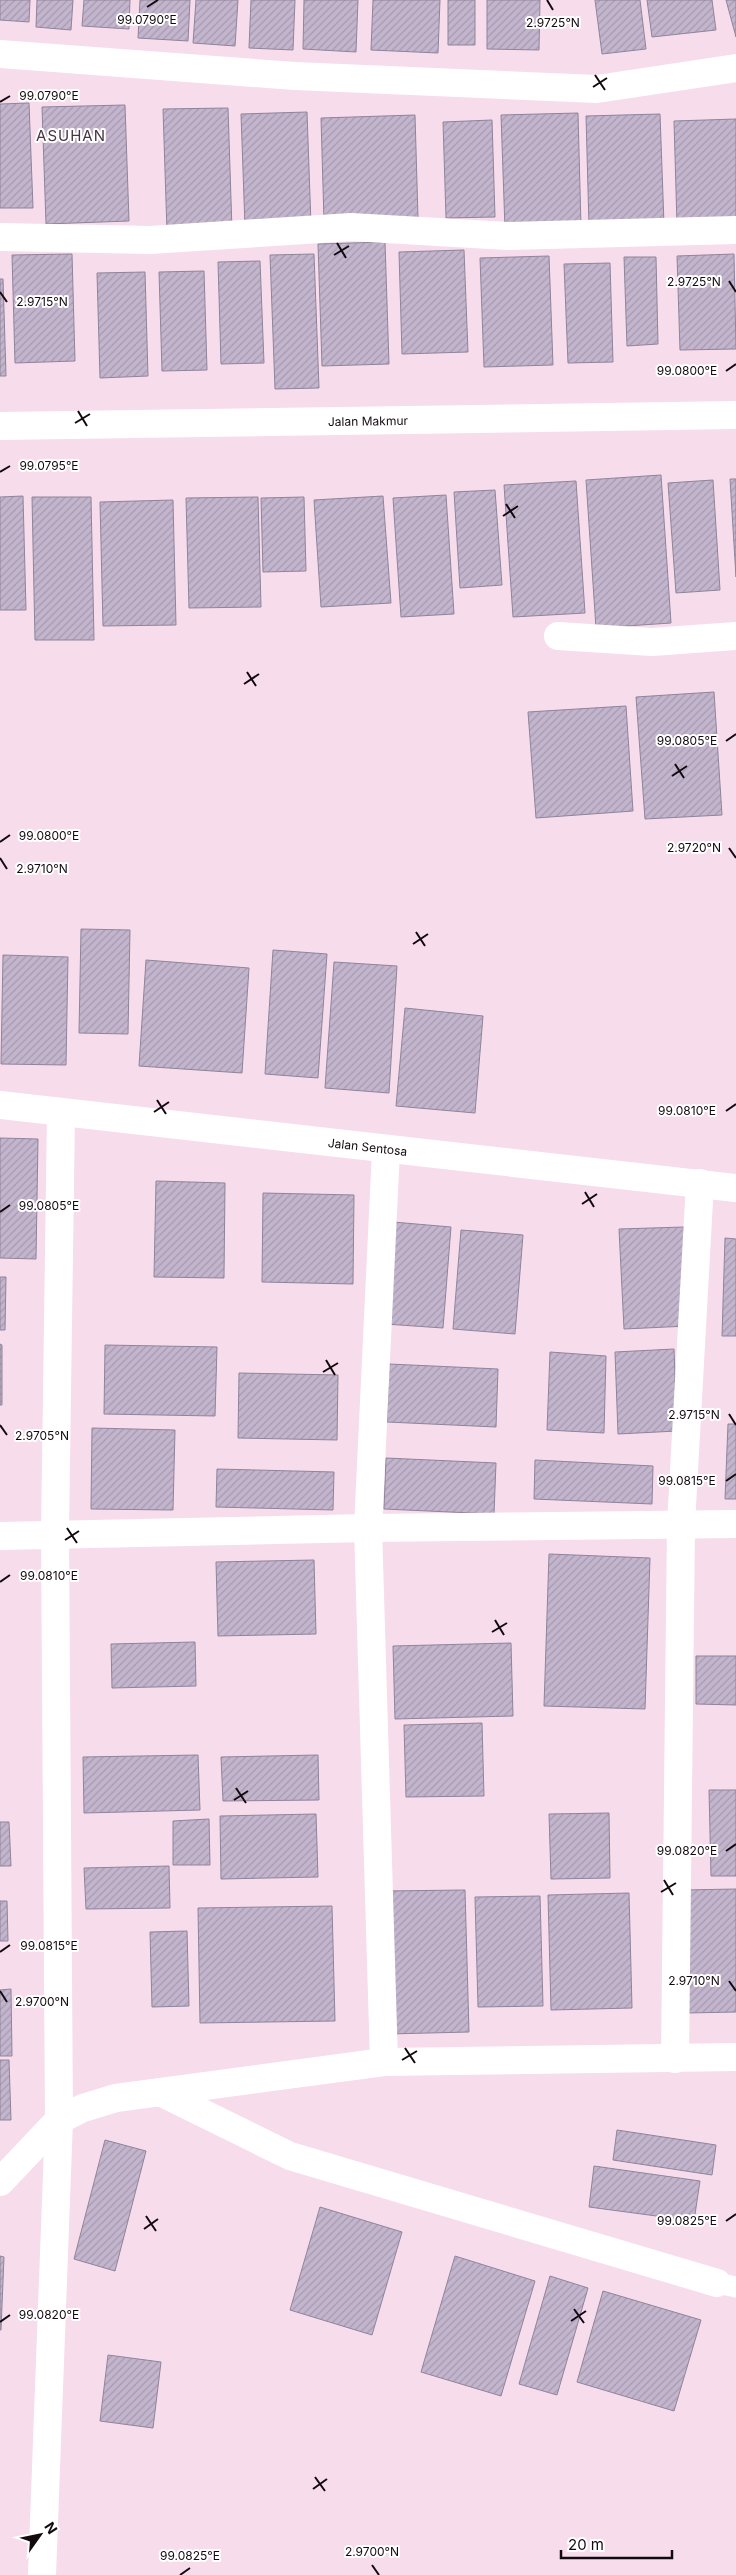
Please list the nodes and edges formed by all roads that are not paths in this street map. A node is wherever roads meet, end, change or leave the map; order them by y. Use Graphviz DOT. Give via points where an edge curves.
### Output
graph roads {
  1 [pos="0,54"];
  2 [pos="736,68"];
  3 [pos="736,230"];
  4 [pos="0,237"];
  5 [pos="736,415"];
  6 [pos="0,426"];
  7 [pos="558,636"];
  8 [pos="736,636"];
  9 [pos="0,1105"];
  10 [pos="60,1112"];
  11 [pos="386,1150"];
  12 [pos="700,1183"];
  13 [pos="736,1188"];
  14 [pos="681,1524"];
  15 [pos="736,1524"];
  16 [pos="368,1528"];
  17 [pos="55,1534"];
  18 [pos="0,1536"];
  19 [pos="736,2057"];
  20 [pos="675,2059"];
  21 [pos="384,2062"];
  22 [pos="160,2092"];
  23 [pos="59,2120"];
  24 [pos="0,2182"];
  25 [pos="727,2285"];
  26 [pos="42,2575"];
  1 -- 2 [label="street" via="295,76 597,89"];
  3 -- 4 [label="street" via="508,236 351,227 150,240"];
  5 -- 6 [label="street, Jalan Makmur"];
  7 -- 8 [label="street" via="652,642"];
  9 -- 10 [label="street, Jalan Sentosa"];
  10 -- 11 [label="street, Jalan Sentosa"];
  10 -- 17 [label="street"];
  11 -- 12 [label="street, Jalan Sentosa"];
  11 -- 16 [label="street"];
  12 -- 13 [label="street, Jalan Sentosa"];
  12 -- 14 [label="street"];
  14 -- 15 [label="street"];
  14 -- 16 [label="street"];
  14 -- 20 [label="street"];
  16 -- 17 [label="street"];
  16 -- 21 [label="street"];
  17 -- 18 [label="street"];
  17 -- 23 [label="street"];
  19 -- 20 [label="street"];
  20 -- 21 [label="street"];
  21 -- 22 [label="street"];
  22 -- 23 [label="street" via="116,2098 83,2108"];
  22 -- 25 [label="street" via="290,2156"];
  23 -- 24 [label="street"];
  23 -- 26 [label="street"];
}
